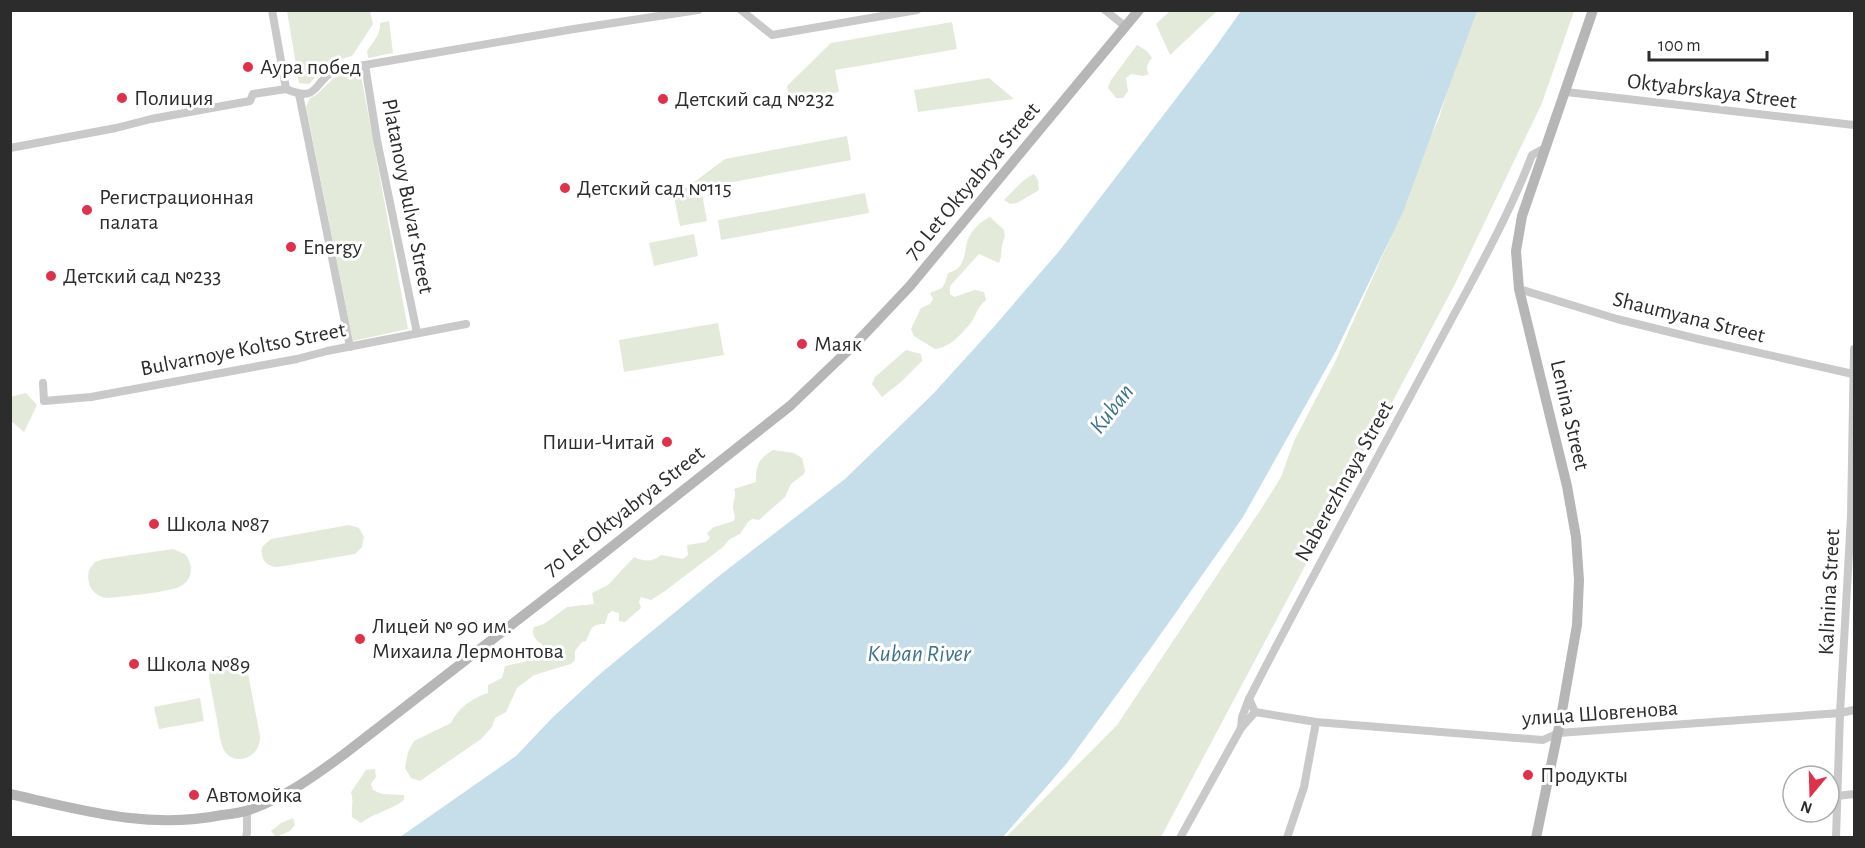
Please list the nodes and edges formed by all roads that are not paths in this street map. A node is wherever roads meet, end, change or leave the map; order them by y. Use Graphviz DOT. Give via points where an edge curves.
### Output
graph roads {
  1 [pos="272,10"];
  2 [pos="698,10"];
  3 [pos="741,10"];
  4 [pos="917,10"];
  5 [pos="1105,10"];
  6 [pos="1139,10"];
  7 [pos="1593,10"];
  8 [pos="1126,27"];
  9 [pos="365,65"];
  10 [pos="286,88"];
  11 [pos="1566,92"];
  12 [pos="299,94"];
  13 [pos="1854,125"];
  14 [pos="10,148"];
  15 [pos="1545,148"];
  16 [pos="1520,289"];
  17 [pos="466,324"];
  18 [pos="417,333"];
  19 [pos="350,347"];
  20 [pos="1854,349"];
  21 [pos="1853,374"];
  22 [pos="43,383"];
  23 [pos="1249,699"];
  24 [pos="1854,710"];
  25 [pos="1255,712"];
  26 [pos="1840,713"];
  27 [pos="1316,722"];
  28 [pos="1241,728"];
  29 [pos="1558,733"];
  30 [pos="1838,764"];
  31 [pos="10,794"];
  32 [pos="247,811"];
  33 [pos="246,837"];
  34 [pos="1180,837"];
  35 [pos="1287,837"];
  36 [pos="1536,837"];
  1 -- 10 [label="street"];
  2 -- 9 [label="street"];
  3 -- 4 [label="street" via="772,35"];
  5 -- 8 [label="street"];
  6 -- 8 [label="main road, 70 Let Oktyabrya Street"];
  7 -- 11 [label="main road, Lenina Street"];
  8 -- 32 [label="main road, 70 Let Oktyabrya Street" via="910,286 790,406 343,755 307,781"];
  9 -- 12 [label="street" via="333,71 316,90"];
  9 -- 18 [label="street, Platanovy Bulvar Street"];
  10 -- 12 [label="street"];
  10 -- 14 [label="street" via="253,94 250,101"];
  11 -- 13 [label="street, Oktyabrskaya Street"];
  11 -- 15 [label="main road, Lenina Street"];
  12 -- 19 [label="street"];
  15 -- 16 [label="main road, Lenina Street" via="1522,216 1516,251"];
  15 -- 23 [label="street, Naberezhnaya Street" via="1532,155 1489,249"];
  16 -- 21 [label="street, Shaumyana Street" via="1617,319"];
  16 -- 29 [label="main road, Lenina Street" via="1576,537 1577,625"];
  17 -- 18 [label="street, Bulvarnoye Koltso Street"];
  18 -- 19 [label="street, Bulvarnoye Koltso Street"];
  19 -- 22 [label="street, Bulvarnoye Koltso Street" via="91,397 44,400"];
  20 -- 21 [label="street, Kalinina Street"];
  21 -- 26 [label="street, Kalinina Street" via="1851,516"];
  23 -- 25 [label="street"];
  23 -- 28 [label="street, Naberezhnaya Street"];
  24 -- 26 [label="street, улица Шовгенова"];
  25 -- 27 [label="street, улица Шовгенова"];
  25 -- 28 [label="street"];
  26 -- 29 [label="street, улица Шовгенова"];
  26 -- 30 [label="street, Kalinina Street"];
  27 -- 29 [label="street, улица Шовгенова" via="1543,740"];
  27 -- 35 [label="street" via="1304,787"];
  28 -- 34 [label="street, Naberezhnaya Street"];
  29 -- 36 [label="main road, Lenina Street"];
  31 -- 32 [label="main road, 70 Let Oktyabrya Street" via="144,821 211,818"];
  32 -- 33 [label="street"];
}
